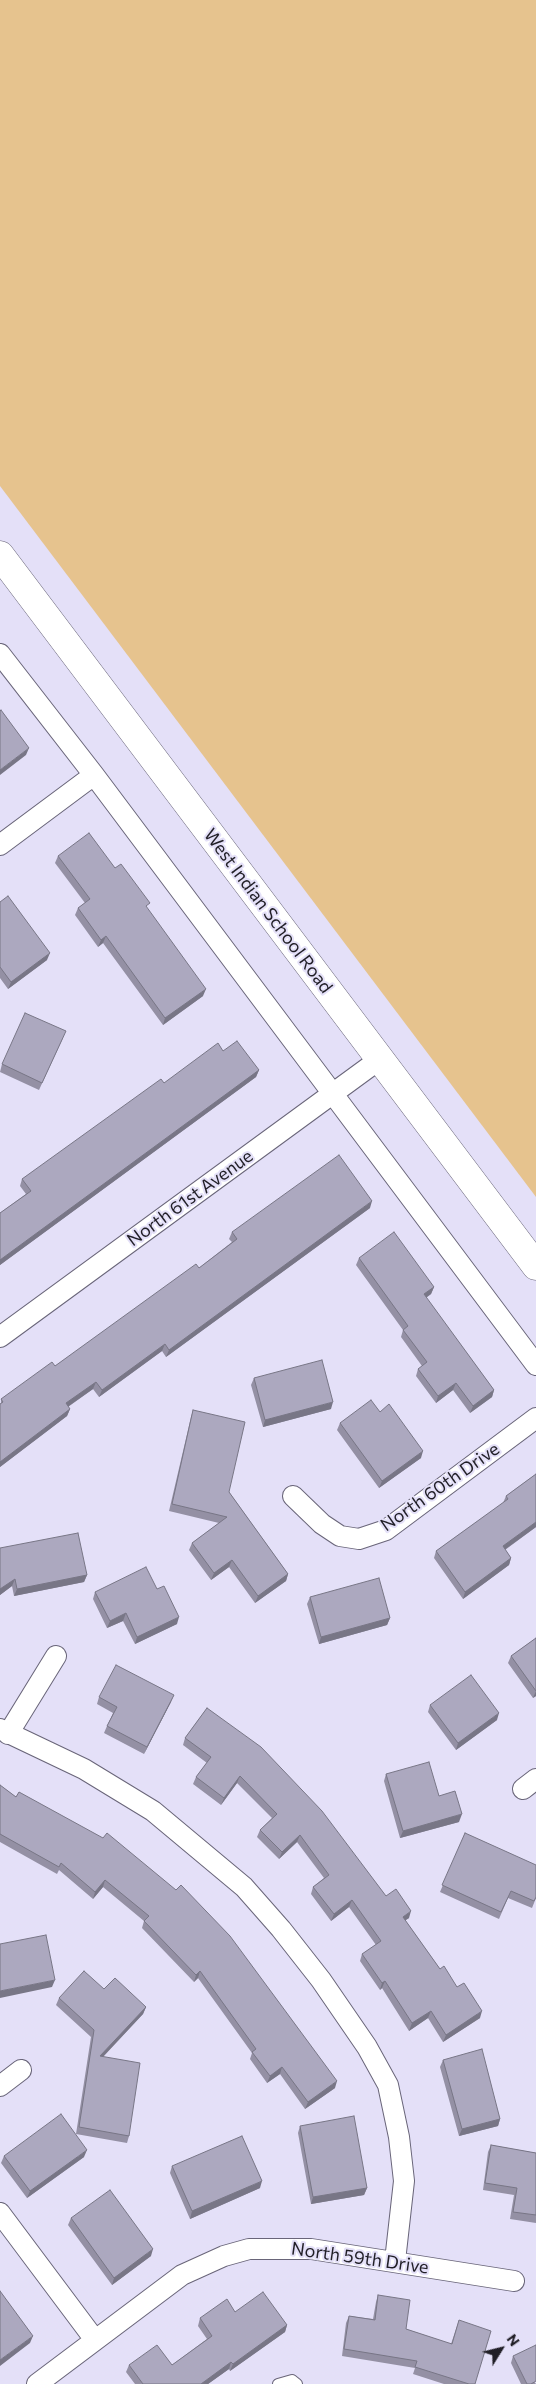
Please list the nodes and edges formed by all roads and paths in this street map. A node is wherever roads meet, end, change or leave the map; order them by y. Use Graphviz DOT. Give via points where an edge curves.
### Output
graph roads {
  1 [pos="0,555"];
  2 [pos="0,654"];
  3 [pos="94,775"];
  4 [pos="0,845"];
  5 [pos="380,1059"];
  6 [pos="331,1094"];
  7 [pos="536,1266"];
  8 [pos="0,1337"];
  9 [pos="536,1365"];
  10 [pos="536,1418"];
  11 [pos="293,1496"];
  12 [pos="56,1656"];
  13 [pos="4,1732"];
  14 [pos="21,2070"];
  15 [pos="0,2086"];
  16 [pos="0,2213"];
  17 [pos="395,2261"];
  18 [pos="514,2281"];
  19 [pos="95,2340"];
  20 [pos="37,2384"];
  21 [pos="278,2384"];
  22 [pos="297,2384"];
  1 -- 5 [label="main road, West Indian School Road"];
  2 -- 3 [label="street"];
  3 -- 4 [label="street"];
  3 -- 6 [label="street"];
  5 -- 6 [label="street, North 61st Avenue"];
  5 -- 7 [label="main road, West Indian School Road"];
  6 -- 8 [label="street, North 61st Avenue"];
  6 -- 9 [label="street"];
  10 -- 11 [label="street, North 60th Drive" via="386,1530 359,1539 340,1536 322,1524"];
  12 -- 13 [label="street"];
  13 -- 17 [label="street" via="84,1769 153,1811 244,1887 320,1980 367,2047 388,2085 400,2137 404,2181"];
  14 -- 15 [label="street"];
  16 -- 19 [label="street"];
  17 -- 18 [label="street, North 59th Drive"];
  17 -- 19 [label="street, North 59th Drive" via="312,2249 249,2249 224,2256 182,2275"];
  19 -- 20 [label="street, North 59th Drive"];
  21 -- 22 [label="lane" via="292,2380"];
}
